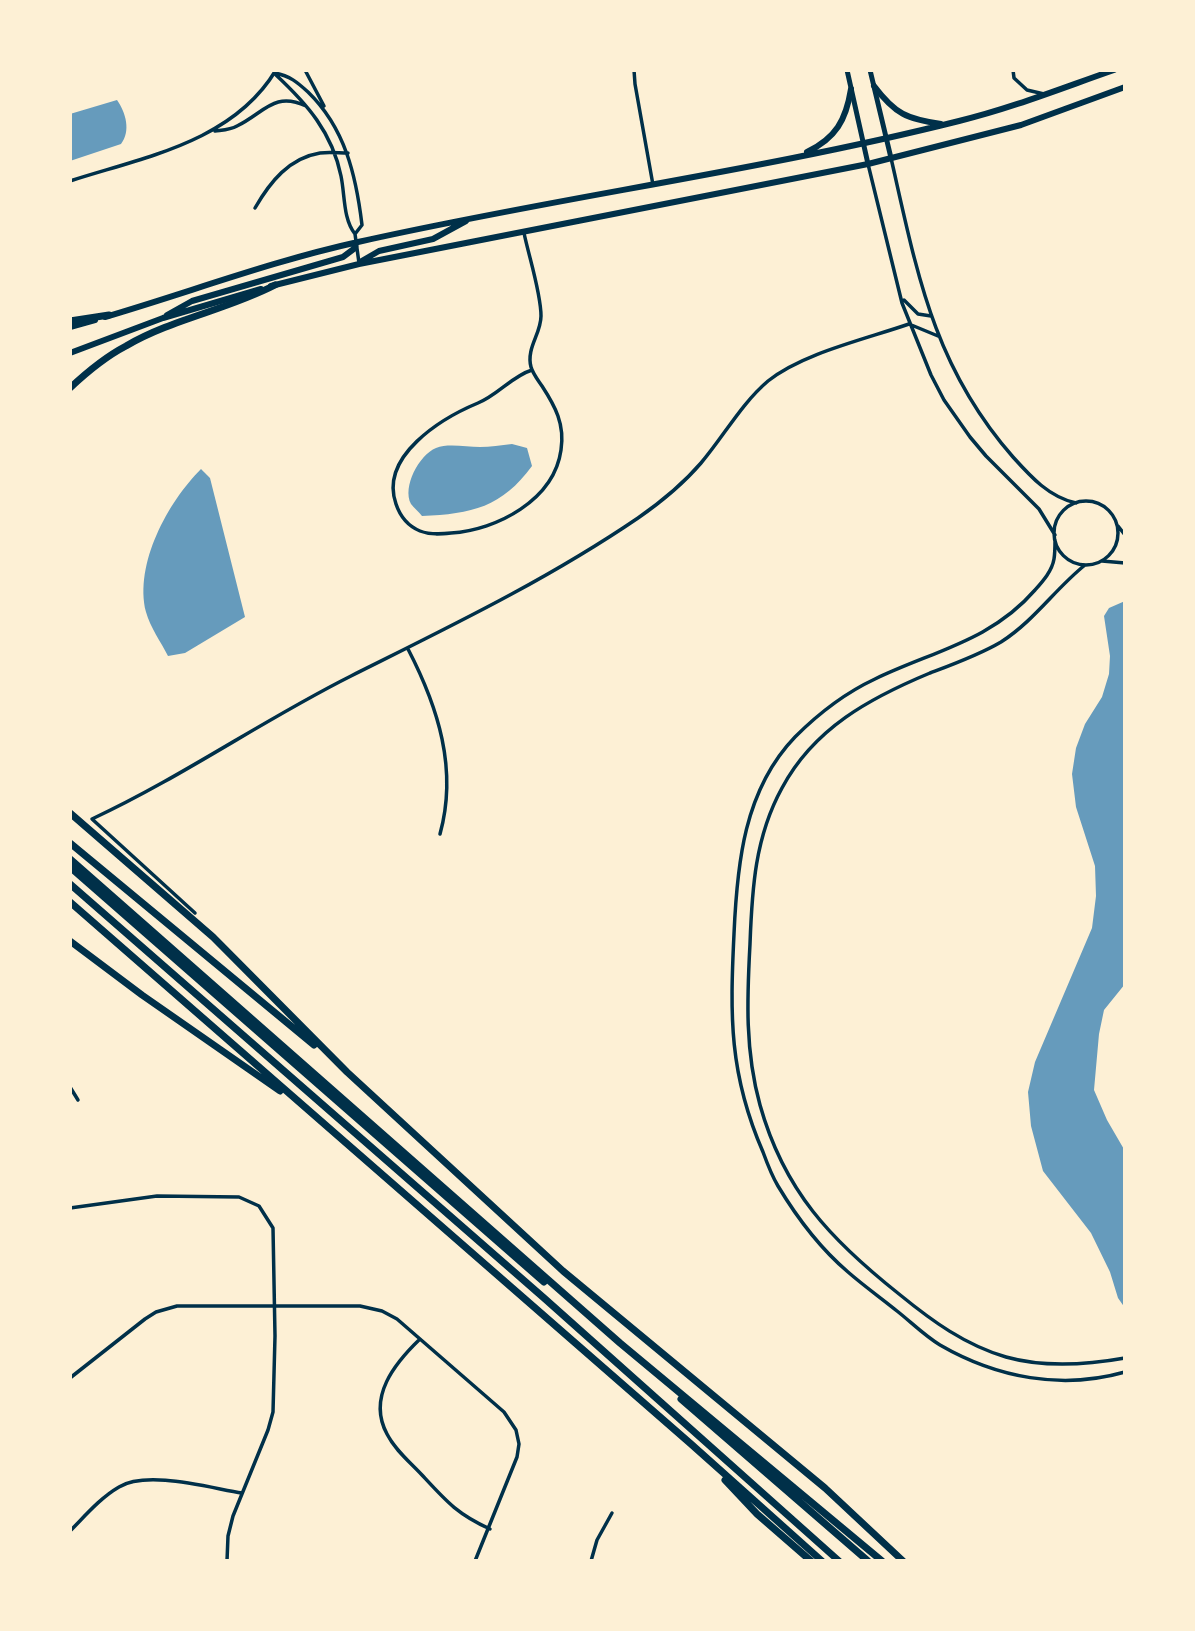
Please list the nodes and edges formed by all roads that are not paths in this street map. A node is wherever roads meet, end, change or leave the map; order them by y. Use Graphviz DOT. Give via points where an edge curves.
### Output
graph roads {
  1 [pos="306,70"];
  2 [pos="634,70"];
  3 [pos="847,70"];
  4 [pos="870,70"];
  5 [pos="1013,70"];
  6 [pos="1114,70"];
  7 [pos="275,72"];
  8 [pos="874,86"];
  9 [pos="1125,87"];
  10 [pos="851,89"];
  11 [pos="1044,94"];
  12 [pos="309,107"];
  13 [pos="328,114"];
  14 [pos="950,123"];
  15 [pos="213,131"];
  16 [pos="886,138"];
  17 [pos="863,144"];
  18 [pos="334,153"];
  19 [pos="348,153"];
  20 [pos="797,157"];
  21 [pos="891,159"];
  22 [pos="868,164"];
  23 [pos="70,181"];
  24 [pos="653,185"];
  25 [pos="255,208"];
  26 [pos="471,218"];
  27 [pos="524,233"];
  28 [pos="355,234"];
  29 [pos="356,242"];
  30 [pos="359,264"];
  31 [pos="275,285"];
  32 [pos="901,296"];
  33 [pos="109,315"];
  34 [pos="931,316"];
  35 [pos="163,318"];
  36 [pos="70,321"];
  37 [pos="909,324"];
  38 [pos="70,327"];
  39 [pos="938,336"];
  40 [pos="70,353"];
  41 [pos="532,370"];
  42 [pos="70,388"];
  43 [pos="1076,503"];
  44 [pos="1116,524"];
  45 [pos="1125,535"];
  46 [pos="1055,538"];
  47 [pos="1100,562"];
  48 [pos="1125,564"];
  49 [pos="1085,565"];
  50 [pos="408,649"];
  51 [pos="70,812"];
  52 [pos="440,834"];
  53 [pos="70,843"];
  54 [pos="70,859"];
  55 [pos="70,867"];
  56 [pos="70,884"];
  57 [pos="70,902"];
  58 [pos="194,913"];
  59 [pos="70,941"];
  60 [pos="347,1072"];
  61 [pos="70,1087"];
  62 [pos="78,1100"];
  63 [pos="310,1112"];
  64 [pos="70,1208"];
  65 [pos="274,1306"];
  66 [pos="420,1339"];
  67 [pos="1125,1357"];
  68 [pos="1125,1372"];
  69 [pos="70,1378"];
  70 [pos="691,1444"];
  71 [pos="242,1493"];
  72 [pos="612,1513"];
  73 [pos="490,1529"];
  74 [pos="70,1531"];
  75 [pos="227,1561"];
  76 [pos="475,1561"];
  77 [pos="592,1561"];
  78 [pos="811,1561"];
  79 [pos="822,1561"];
  80 [pos="839,1561"];
  81 [pos="868,1561"];
  82 [pos="882,1561"];
  83 [pos="903,1561"];
  1 -- 13 [label="street"];
  2 -- 24 [label="street"];
  3 -- 10 [label="main road"];
  4 -- 8 [label="main road"];
  5 -- 11 [label="street" via="1014,78 1027,90"];
  6 -- 11 [label="main road"];
  7 -- 12 [label="street"];
  7 -- 13 [label="street" via="289,76"];
  7 -- 15 [label="street" via="240,113"];
  8 -- 14 [label="main road" via="900,114"];
  8 -- 16 [label="main road"];
  9 -- 21 [label="main road" via="1021,125"];
  10 -- 17 [label="main road"];
  10 -- 20 [label="main road" via="839,128 822,145"];
  11 -- 14 [label="main road"];
  12 -- 15 [label="street" via="293,100 277,101 234,128"];
  12 -- 18 [label="street"];
  13 -- 19 [label="street"];
  14 -- 16 [label="main road"];
  15 -- 23 [label="street"];
  16 -- 17 [label="main road"];
  16 -- 21 [label="main road"];
  17 -- 20 [label="main road"];
  17 -- 22 [label="main road"];
  18 -- 19 [label="street"];
  18 -- 25 [label="street" via="292,163 266,189"];
  18 -- 28 [label="street" via="348,226"];
  19 -- 28 [label="street" via="362,225"];
  20 -- 24 [label="main road"];
  21 -- 22 [label="main road"];
  21 -- 34 [label="street"];
  22 -- 27 [label="main road"];
  22 -- 32 [label="street"];
  24 -- 26 [label="main road"];
  26 -- 29 [label="main road"];
  26 -- 30 [label="main road" via="433,239 379,251"];
  27 -- 30 [label="main road"];
  27 -- 41 [label="street" via="541,315 531,349"];
  28 -- 29 [label="street"];
  29 -- 30 [label="street"];
  29 -- 33 [label="main road"];
  29 -- 35 [label="main road" via="343,257 192,300"];
  30 -- 31 [label="main road"];
  31 -- 35 [label="main road"];
  31 -- 42 [label="highway" via="247,300 135,341"];
  32 -- 34 [label="street" via="914,311"];
  32 -- 37 [label="street"];
  33 -- 36 [label="highway"];
  33 -- 38 [label="main road"];
  34 -- 39 [label="street"];
  35 -- 40 [label="main road"];
  37 -- 39 [label="street"];
  37 -- 46 [label="street" via="931,375 958,420 986,456 1040,509"];
  37 -- 50 [label="street" via="783,371 743,407 701,463 661,501 549,575"];
  39 -- 43 [label="street" via="966,394 999,441 1040,485 1054,496"];
  41 -- 41 [label="street" via="556,408 562,436 557,464 543,489 512,514 479,528 432,534 412,526 394,499 401,460 409,449 447,418"];
  43 -- 44 [label="street" via="1102,506"];
  43 -- 46 [label="street" via="1060,514"];
  44 -- 45 [label="street"];
  44 -- 47 [label="street" via="1115,545"];
  46 -- 49 [label="street" via="1069,560"];
  46 -- 68 [label="street" via="1049,573 1013,613 972,639 875,679 838,701 792,740 778,760 762,785 741,849 732,1037 747,1114 777,1184 847,1272 938,1344 989,1368 1041,1381 1087,1380"];
  47 -- 48 [label="street"];
  47 -- 49 [label="street"];
  49 -- 67 [label="street" via="1025,625 1000,643 855,709 814,744 788,777 767,820 753,875 748,1033 760,1106 787,1174 804,1202 855,1258 923,1315 974,1346 1048,1364"];
  50 -- 52 [label="street" via="432,700 443,740 446,788"];
  50 -- 58 [label="street" via="92,819"];
  51 -- 60 [label="highway" via="214,937"];
  53 -- 60 [label="highway"];
  54 -- 82 [label="highway" via="620,1343"];
  55 -- 81 [label="highway"];
  56 -- 80 [label="highway"];
  57 -- 63 [label="highway"];
  59 -- 63 [label="highway"];
  60 -- 83 [label="highway" via="563,1271 825,1488"];
  61 -- 62 [label="street"];
  63 -- 70 [label="highway"];
  64 -- 65 [label="street" via="157,1196 246,1199 262,1210 273,1228"];
  65 -- 66 [label="street" via="368,1307 388,1314"];
  65 -- 69 [label="street" via="167,1308 145,1319"];
  65 -- 71 [label="street" via="273,1412"];
  66 -- 73 [label="street" via="504,1412 516,1430 517,1457"];
  66 -- 73 [label="street" via="385,1383 381,1412 386,1432 459,1513"];
  70 -- 78 [label="highway" via="757,1514"];
  70 -- 79 [label="highway"];
  71 -- 74 [label="street" via="134,1481 108,1495"];
  71 -- 75 [label="street" via="229,1531"];
  72 -- 77 [label="street"];
  73 -- 76 [label="street"];
}
